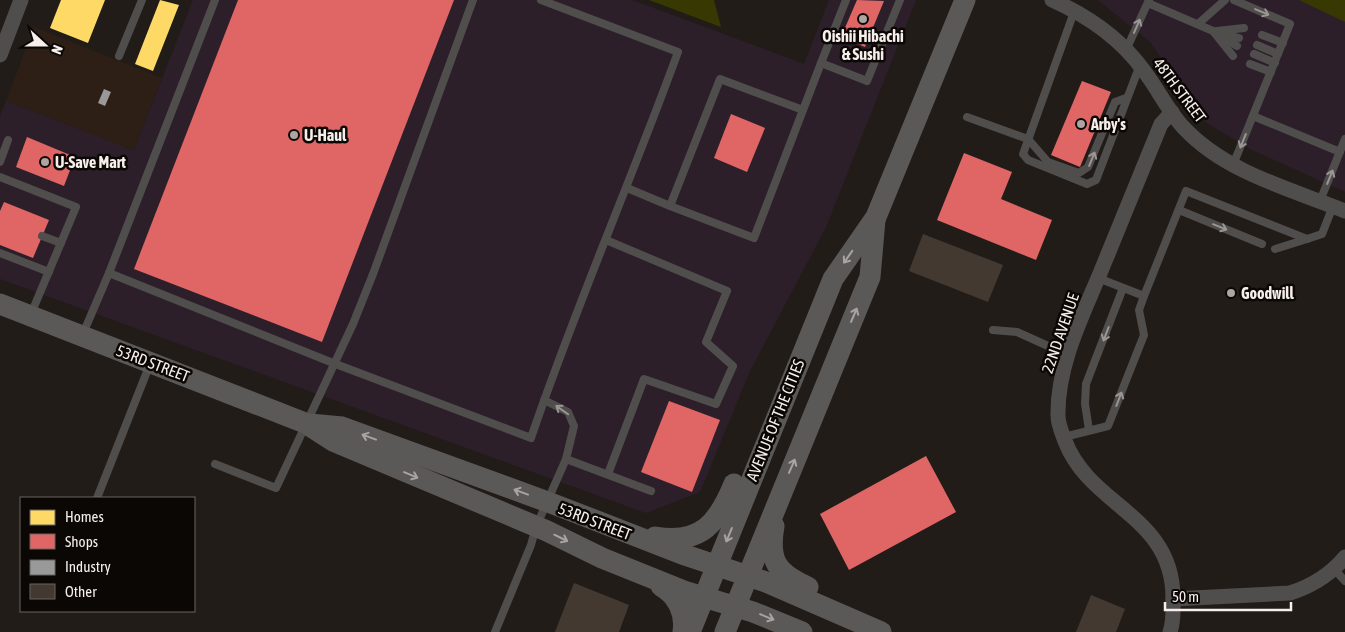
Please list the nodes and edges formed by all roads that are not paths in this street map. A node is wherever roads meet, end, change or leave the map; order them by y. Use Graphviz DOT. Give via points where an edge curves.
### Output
graph roads {
  1 [pos="22,0"];
  2 [pos="142,0"];
  3 [pos="215,0"];
  4 [pos="473,0"];
  5 [pos="541,0"];
  6 [pos="846,0"];
  7 [pos="900,0"];
  8 [pos="966,0"];
  9 [pos="1052,0"];
  10 [pos="1225,0"];
  11 [pos="1234,0"];
  12 [pos="1148,1"];
  13 [pos="1077,6"];
  14 [pos="1198,24"];
  15 [pos="1244,28"];
  16 [pos="1213,31"];
  17 [pos="1262,35"];
  18 [pos="1238,42"];
  19 [pos="1283,43"];
  20 [pos="1258,45"];
  21 [pos="1126,50"];
  22 [pos="1254,54"];
  23 [pos="1278,54"];
  24 [pos="0,55"];
  25 [pos="119,56"];
  26 [pos="1233,56"];
  27 [pos="821,63"];
  28 [pos="1275,63"];
  29 [pos="1250,64"];
  30 [pos="1140,65"];
  31 [pos="1271,72"];
  32 [pos="1126,98"];
  33 [pos="804,110"];
  34 [pos="1172,112"];
  35 [pos="1253,116"];
  36 [pos="967,117"];
  37 [pos="1028,139"];
  38 [pos="1345,139"];
  39 [pos="8,140"];
  40 [pos="1340,152"];
  41 [pos="0,162"];
  42 [pos="1233,165"];
  43 [pos="0,177"];
  44 [pos="627,188"];
  45 [pos="670,206"];
  46 [pos="1333,206"];
  47 [pos="1179,210"];
  48 [pos="876,217"];
  49 [pos="42,236"];
  50 [pos="1307,239"];
  51 [pos="606,240"];
  52 [pos="61,243"];
  53 [pos="1262,244"];
  54 [pos="1276,249"];
  55 [pos="0,253"];
  56 [pos="48,272"];
  57 [pos="109,273"];
  58 [pos="1098,278"];
  59 [pos="833,279"];
  60 [pos="1123,288"];
  61 [pos="1144,296"];
  62 [pos="0,304"];
  63 [pos="30,316"];
  64 [pos="994,330"];
  65 [pos="82,336"];
  66 [pos="1068,356"];
  67 [pos="151,362"];
  68 [pos="333,363"];
  69 [pos="544,400"];
  70 [pos="305,424"];
  71 [pos="1089,430"];
  72 [pos="1064,437"];
  73 [pos="566,459"];
  74 [pos="215,464"];
  75 [pos="608,474"];
  76 [pos="651,492"];
  77 [pos="97,497"];
  78 [pos="778,500"];
  79 [pos="548,502"];
  80 [pos="536,527"];
  81 [pos="624,532"];
  82 [pos="1345,557"];
  83 [pos="716,566"];
  84 [pos="634,571"];
  85 [pos="748,576"];
  86 [pos="1340,576"];
  87 [pos="704,597"];
  88 [pos="1172,599"];
  89 [pos="735,606"];
  90 [pos="495,632"];
  91 [pos="683,632"];
  92 [pos="690,632"];
  93 [pos="725,632"];
  94 [pos="802,632"];
  95 [pos="881,632"];
  96 [pos="900,632"];
  97 [pos="1170,632"];
  1 -- 24 [label="street"];
  2 -- 25 [label="lane"];
  3 -- 57 [label="lane"];
  4 -- 68 [label="lane" via="373,274"];
  5 -- 44 [label="lane" via="678,52"];
  6 -- 27 [label="lane"];
  7 -- 27 [label="lane" via="867,81"];
  8 -- 48 [label="main road, AVENUE OF THE CITIES"];
  9 -- 13 [label="street, 48TH STREET"];
  10 -- 14 [label="lane"];
  11 -- 19 [label="lane, one-way" via="1290,24"];
  12 -- 14 [label="lane"];
  21 -- 12 [label="lane, one-way"];
  13 -- 21 [label="street, 48TH STREET"];
  13 -- 37 [label="lane"];
  14 -- 16 [label="lane"];
  15 -- 16 [label="lane"];
  16 -- 18 [label="lane"];
  16 -- 26 [label="lane"];
  17 -- 19 [label="lane"];
  19 -- 23 [label="lane"];
  20 -- 23 [label="lane"];
  21 -- 30 [label="street, 48TH STREET"];
  22 -- 28 [label="lane"];
  23 -- 28 [label="lane"];
  27 -- 33 [label="lane"];
  28 -- 31 [label="lane"];
  29 -- 31 [label="lane"];
  30 -- 32 [label="lane"];
  30 -- 34 [label="street, 48TH STREET"];
  31 -- 35 [label="lane"];
  37 -- 32 [label="lane, one-way" via="1048,162 1079,173 1088,167 1115,102"];
  32 -- 37 [label="lane" via="1096,180 1088,184 1028,160 1023,154"];
  33 -- 45 [label="lane" via="720,79"];
  33 -- 45 [label="lane" via="754,238"];
  34 -- 42 [label="street, 48TH STREET" via="1198,141"];
  34 -- 58 [label="street, 22ND AVENUE" via="1161,124"];
  35 -- 40 [label="lane"];
  35 -- 42 [label="lane, one-way"];
  36 -- 37 [label="lane"];
  38 -- 40 [label="lane"];
  39 -- 41 [label="lane"];
  46 -- 40 [label="lane, one-way"];
  42 -- 46 [label="street, 48TH STREET"];
  43 -- 52 [label="lane" via="76,207"];
  44 -- 45 [label="lane"];
  44 -- 51 [label="lane"];
  46 -- 50 [label="lane" via="1322,234"];
  47 -- 50 [label="lane" via="1186,192"];
  47 -- 53 [label="lane, one-way"];
  47 -- 61 [label="lane"];
  48 -- 59 [label="main road, AVENUE OF THE CITIES, one-way"];
  78 -- 48 [label="main road, AVENUE OF THE CITIES, one-way" via="870,277"];
  49 -- 52 [label="lane"];
  50 -- 54 [label="lane"];
  51 -- 69 [label="lane"];
  51 -- 75 [label="lane" via="727,291 706,342 733,366 716,404 644,379"];
  52 -- 56 [label="lane"];
  55 -- 56 [label="lane"];
  56 -- 63 [label="lane"];
  57 -- 65 [label="lane"];
  57 -- 68 [label="lane"];
  58 -- 60 [label="lane"];
  58 -- 66 [label="street, 22ND AVENUE"];
  59 -- 81 [label="main road" via="775,383 717,519 687,538 664,539"];
  59 -- 83 [label="main road, AVENUE OF THE CITIES, one-way"];
  60 -- 61 [label="lane"];
  60 -- 71 [label="lane, one-way" via="1086,384"];
  71 -- 61 [label="lane, one-way" via="1108,426 1144,334 1139,310"];
  62 -- 63 [label="main road, 53RD STREET"];
  63 -- 65 [label="main road, 53RD STREET"];
  64 -- 66 [label="lane" via="1018,332"];
  65 -- 67 [label="main road, 53RD STREET"];
  66 -- 72 [label="street, 22ND AVENUE" via="1058,417"];
  67 -- 70 [label="main road, 53RD STREET"];
  67 -- 77 [label="lane"];
  68 -- 69 [label="lane" via="531,438"];
  68 -- 70 [label="lane"];
  73 -- 69 [label="lane, one-way" via="574,426 568,412"];
  70 -- 74 [label="lane" via="276,488"];
  79 -- 70 [label="main road, 53RD STREET, one-way" via="342,427"];
  70 -- 80 [label="main road, 53RD STREET, one-way" via="333,441"];
  71 -- 72 [label="lane"];
  72 -- 88 [label="street, 22ND AVENUE" via="1072,458 1083,472 1149,531 1166,562 1173,587"];
  73 -- 75 [label="lane"];
  73 -- 79 [label="lane"];
  75 -- 76 [label="lane"];
  78 -- 85 [label="main road, AVENUE OF THE CITIES"];
  78 -- 96 [label="main road" via="771,541 774,561 779,568 794,581 861,609"];
  79 -- 80 [label="lane"];
  79 -- 81 [label="main road, 53RD STREET"];
  80 -- 84 [label="main road, 53RD STREET, one-way"];
  80 -- 90 [label="lane"];
  81 -- 83 [label="main road, 53RD STREET"];
  82 -- 86 [label="street"];
  83 -- 85 [label="main road, 53RD STREET"];
  83 -- 87 [label="main road, AVENUE OF THE CITIES"];
  84 -- 87 [label="main road, 53RD STREET"];
  84 -- 91 [label="main road" via="673,594 682,615"];
  85 -- 89 [label="main road, AVENUE OF THE CITIES"];
  85 -- 95 [label="main road, 53RD STREET"];
  86 -- 88 [label="street" via="1290,593"];
  87 -- 89 [label="main road, 53RD STREET"];
  87 -- 92 [label="main road, AVENUE OF THE CITIES"];
  88 -- 97 [label="street, 22ND AVENUE" via="1174,616"];
  89 -- 93 [label="main road, AVENUE OF THE CITIES"];
  89 -- 94 [label="main road, 53RD STREET, one-way"];
}
